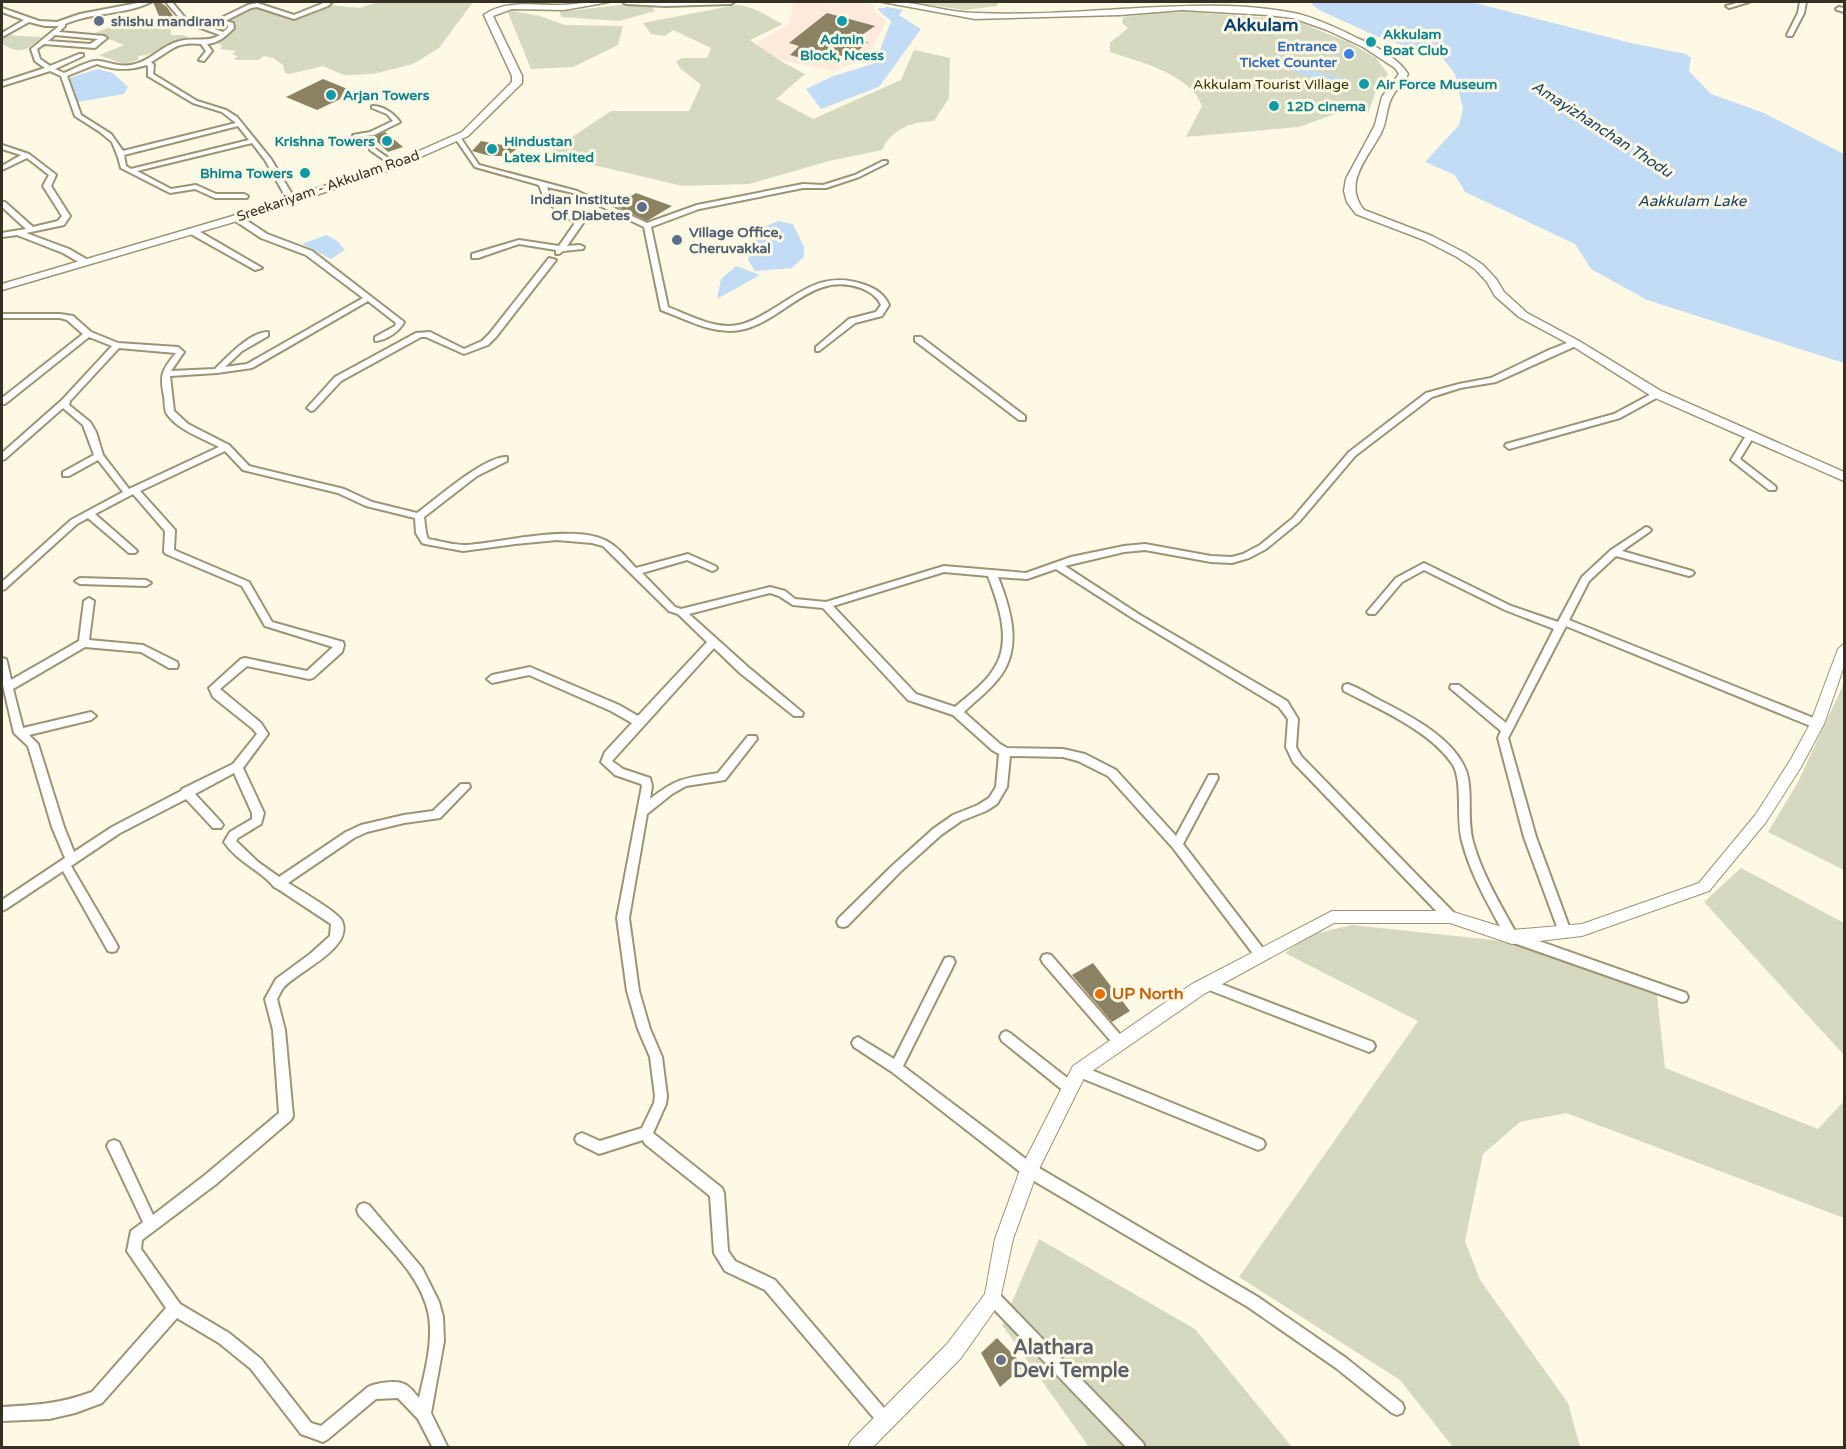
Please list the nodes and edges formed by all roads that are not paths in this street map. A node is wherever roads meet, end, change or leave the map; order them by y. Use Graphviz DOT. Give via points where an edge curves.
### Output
graph roads {
  1 [pos="148,2"];
  2 [pos="169,2"];
  3 [pos="329,2"];
  4 [pos="605,2"];
  5 [pos="626,2"];
  6 [pos="731,2"];
  7 [pos="887,2"];
  8 [pos="1746,2"];
  9 [pos="1803,2"];
  10 [pos="1730,6"];
  11 [pos="2,10"];
  12 [pos="27,21"];
  13 [pos="63,25"];
  14 [pos="55,33"];
  15 [pos="2,35"];
  16 [pos="225,35"];
  17 [pos="1790,35"];
  18 [pos="116,39"];
  19 [pos="42,42"];
  20 [pos="204,44"];
  21 [pos="93,45"];
  22 [pos="81,55"];
  23 [pos="202,60"];
  24 [pos="97,62"];
  25 [pos="146,62"];
  26 [pos="49,69"];
  27 [pos="64,75"];
  28 [pos="2,84"];
  29 [pos="374,107"];
  30 [pos="240,124"];
  31 [pos="355,136"];
  32 [pos="458,138"];
  33 [pos="252,141"];
  34 [pos="2,147"];
  35 [pos="372,149"];
  36 [pos="122,153"];
  37 [pos="27,155"];
  38 [pos="885,162"];
  39 [pos="395,165"];
  40 [pos="2,168"];
  41 [pos="130,171"];
  42 [pos="542,183"];
  43 [pos="244,196"];
  44 [pos="292,201"];
  45 [pos="2,204"];
  46 [pos="237,218"];
  47 [pos="647,226"];
  48 [pos="32,230"];
  49 [pos="192,231"];
  50 [pos="18,233"];
  51 [pos="2,235"];
  52 [pos="580,247"];
  53 [pos="560,251"];
  54 [pos="474,256"];
  55 [pos="552,260"];
  56 [pos="85,262"];
  57 [pos="258,268"];
  58 [pos="2,287"];
  59 [pos="368,298"];
  60 [pos="2,316"];
  61 [pos="88,334"];
  62 [pos="266,334"];
  63 [pos="378,339"];
  64 [pos="918,339"];
  65 [pos="1575,343"];
  66 [pos="117,345"];
  67 [pos="819,349"];
  68 [pos="217,371"];
  69 [pos="166,374"];
  70 [pos="1657,394"];
  71 [pos="2,402"];
  72 [pos="65,402"];
  73 [pos="310,408"];
  74 [pos="1022,418"];
  75 [pos="1750,436"];
  76 [pos="1509,446"];
  77 [pos="226,447"];
  78 [pos="99,456"];
  79 [pos="2,457"];
  80 [pos="504,459"];
  81 [pos="66,474"];
  82 [pos="1845,477"];
  83 [pos="1772,488"];
  84 [pos="131,491"];
  85 [pos="89,514"];
  86 [pos="419,516"];
  87 [pos="1646,530"];
  88 [pos="132,551"];
  89 [pos="1614,552"];
  90 [pos="1059,566"];
  91 [pos="712,568"];
  92 [pos="635,572"];
  93 [pos="1689,573"];
  94 [pos="992,574"];
  95 [pos="80,581"];
  96 [pos="146,583"];
  97 [pos="2,587"];
  98 [pos="89,601"];
  99 [pos="826,605"];
  100 [pos="681,612"];
  101 [pos="1372,612"];
  102 [pos="1561,624"];
  103 [pos="714,641"];
  104 [pos="84,643"];
  105 [pos="1845,650"];
  106 [pos="2,662"];
  107 [pos="173,665"];
  108 [pos="492,679"];
  109 [pos="8,687"];
  110 [pos="1348,688"];
  111 [pos="1455,688"];
  112 [pos="957,712"];
  113 [pos="798,713"];
  114 [pos="91,716"];
  115 [pos="639,722"];
  116 [pos="1816,724"];
  117 [pos="1507,730"];
  118 [pos="19,733"];
  119 [pos="752,738"];
  120 [pos="1005,752"];
  121 [pos="237,767"];
  122 [pos="1213,778"];
  123 [pos="465,787"];
  124 [pos="186,792"];
  125 [pos="642,812"];
  126 [pos="217,825"];
  127 [pos="1177,846"];
  128 [pos="69,862"];
  129 [pos="278,884"];
  130 [pos="2,906"];
  131 [pos="1450,917"];
  132 [pos="843,922"];
  133 [pos="1565,932"];
  134 [pos="1512,937"];
  135 [pos="112,947"];
  136 [pos="1261,956"];
  137 [pos="1047,958"];
  138 [pos="949,962"];
  139 [pos="1208,984"];
  140 [pos="1682,998"];
  141 [pos="1006,1037"];
  142 [pos="858,1043"];
  143 [pos="1120,1043"];
  144 [pos="1369,1046"];
  145 [pos="896,1068"];
  146 [pos="1079,1071"];
  147 [pos="1070,1088"];
  148 [pos="646,1133"];
  149 [pos="582,1139"];
  150 [pos="1258,1144"];
  151 [pos="114,1146"];
  152 [pos="1029,1170"];
  153 [pos="364,1210"];
  154 [pos="151,1224"];
  155 [pos="993,1298"];
  156 [pos="176,1309"];
  157 [pos="1397,1408"];
  158 [pos="2,1414"];
  159 [pos="423,1414"];
  160 [pos="884,1419"];
  161 [pos="441,1448"];
  162 [pos="858,1448"];
  163 [pos="1137,1448"];
  1 -- 13 [label="street" via="76,17"];
  2 -- 16 [label="street" via="184,20"];
  3 -- 16 [label="street" via="298,16 250,6 219,21 232,26"];
  4 -- 32 [label="main road, Sreekariyam - Akkulam Road" via="493,10 488,15 517,76 516,83 472,129"];
  5 -- 6 [label="street"];
  7 -- 65 [label="main road" via="975,16 1172,7 1258,11 1294,16 1366,45 1404,74 1386,98 1380,126 1349,184 1354,207 1370,217 1428,238 1470,261 1523,315"];
  8 -- 10 [label="street"];
  9 -- 17 [label="street" via="1802,13"];
  11 -- 12 [label="street"];
  12 -- 13 [label="street"];
  12 -- 15 [label="street"];
  13 -- 14 [label="street"];
  14 -- 19 [label="street"];
  14 -- 21 [label="street" via="104,38"];
  16 -- 20 [label="street"];
  18 -- 21 [label="street"];
  19 -- 21 [label="street"];
  19 -- 26 [label="street" via="34,49 34,55"];
  20 -- 23 [label="street" via="209,51"];
  20 -- 25 [label="street" via="179,42"];
  21 -- 22 [label="street"];
  22 -- 24 [label="street"];
  22 -- 26 [label="street"];
  24 -- 25 [label="street" via="126,69"];
  24 -- 27 [label="street"];
  25 -- 30 [label="street" via="151,65 150,75 160,82 195,102 224,111"];
  26 -- 27 [label="street"];
  26 -- 28 [label="street"];
  27 -- 36 [label="street" via="78,116 110,137"];
  29 -- 31 [label="street" via="389,113 397,122 372,134"];
  30 -- 33 [label="street"];
  30 -- 36 [label="street"];
  32 -- 39 [label="main road, Sreekariyam - Akkulam Road"];
  32 -- 42 [label="street" via="477,166"];
  33 -- 41 [label="street"];
  33 -- 44 [label="street" via="268,159"];
  34 -- 37 [label="street"];
  35 -- 39 [label="street"];
  36 -- 41 [label="street" via="123,167"];
  37 -- 40 [label="street"];
  37 -- 48 [label="street" via="52,175 47,186 66,216 61,223"];
  38 -- 47 [label="street" via="857,177 824,187 803,186 697,207"];
  39 -- 44 [label="main road, Sreekariyam - Akkulam Road"];
  41 -- 43 [label="street" via="170,191 196,187 215,196"];
  42 -- 47 [label="street" via="574,192"];
  42 -- 53 [label="street" via="548,199 579,223"];
  44 -- 46 [label="main road, Sreekariyam - Akkulam Road"];
  45 -- 48 [label="street"];
  46 -- 49 [label="main road, Sreekariyam - Akkulam Road"];
  46 -- 59 [label="street" via="264,236 309,253"];
  47 -- 67 [label="street" via="664,308 721,329 745,326 816,286 833,281 864,286 878,294 885,305 879,314 852,321"];
  48 -- 50 [label="street"];
  49 -- 56 [label="main road, Sreekariyam - Akkulam Road"];
  49 -- 57 [label="street"];
  50 -- 51 [label="street"];
  50 -- 56 [label="street"];
  52 -- 53 [label="street"];
  53 -- 54 [label="street" via="519,242"];
  55 -- 73 [label="street" via="485,343 464,352 419,334 338,379"];
  56 -- 58 [label="main road, Sreekariyam - Akkulam Road"];
  59 -- 63 [label="street" via="400,324"];
  59 -- 68 [label="street" via="258,362"];
  60 -- 61 [label="street" via="70,318"];
  61 -- 66 [label="street"];
  61 -- 71 [label="street"];
  62 -- 68 [label="street" via="239,349"];
  64 -- 74 [label="street"];
  65 -- 70 [label="main road"];
  65 -- 90 [label="street" via="1493,380 1429,396 1352,453 1296,520 1246,556 1211,559 1145,547 1071,560"];
  66 -- 69 [label="street" via="175,348 180,352"];
  66 -- 72 [label="street"];
  68 -- 69 [label="street"];
  69 -- 77 [label="street" via="170,412 186,426"];
  70 -- 75 [label="main road"];
  70 -- 76 [label="street" via="1617,416"];
  72 -- 78 [label="street" via="69,411 89,426"];
  72 -- 79 [label="street"];
  75 -- 82 [label="main road"];
  75 -- 83 [label="street" via="1735,460"];
  77 -- 84 [label="street"];
  77 -- 86 [label="street" via="246,468 341,491 369,504"];
  78 -- 81 [label="street"];
  78 -- 84 [label="street"];
  80 -- 86 [label="street" via="474,474"];
  84 -- 85 [label="street"];
  84 -- 121 [label="street" via="170,531 169,552 246,584 268,624 339,645 309,675 245,662 214,688 262,734"];
  85 -- 88 [label="street"];
  85 -- 97 [label="street" via="74,522"];
  86 -- 92 [label="street" via="425,541 452,547 596,538"];
  87 -- 89 [label="street"];
  89 -- 93 [label="street"];
  89 -- 102 [label="street" via="1584,579"];
  90 -- 94 [label="street" via="1027,576"];
  90 -- 131 [label="street" via="1283,704 1293,719 1290,747 1297,759"];
  91 -- 92 [label="street" via="688,557"];
  92 -- 100 [label="street" via="672,609"];
  94 -- 99 [label="street" via="944,569"];
  94 -- 112 [label="street" via="1000,594 1008,640 1003,664"];
  95 -- 96 [label="street"];
  98 -- 104 [label="street"];
  99 -- 100 [label="street" via="793,602 770,590"];
  99 -- 112 [label="street" via="912,698"];
  100 -- 103 [label="street"];
  101 -- 102 [label="street" via="1399,580 1424,566 1508,608"];
  102 -- 116 [label="street"];
  102 -- 117 [label="street"];
  103 -- 113 [label="street"];
  103 -- 115 [label="street"];
  104 -- 107 [label="street" via="143,649"];
  104 -- 109 [label="street"];
  105 -- 116 [label="street"];
  106 -- 109 [label="street"];
  108 -- 115 [label="street" via="530,670"];
  109 -- 118 [label="street"];
  110 -- 134 [label="street" via="1408,720 1446,749 1458,764 1464,828 1483,881"];
  111 -- 117 [label="street"];
  112 -- 120 [label="street"];
  114 -- 118 [label="street"];
  115 -- 125 [label="street" via="606,762 610,768 646,781"];
  116 -- 133 [label="street" via="1761,818 1704,887 1582,930"];
  117 -- 133 [label="street" via="1503,738 1530,837"];
  118 -- 128 [label="street" via="33,744"];
  119 -- 125 [label="street" via="721,777 684,782"];
  120 -- 127 [label="street" via="1063,753 1096,763 1112,773"];
  120 -- 132 [label="street" via="1002,788 994,801 943,828"];
  121 -- 124 [label="street"];
  121 -- 129 [label="street" via="258,813 257,821 234,835 230,842"];
  122 -- 127 [label="street"];
  123 -- 129 [label="street" via="436,815 357,831"];
  124 -- 126 [label="street"];
  124 -- 128 [label="street" via="116,830"];
  125 -- 148 [label="street" via="623,918 633,991 656,1057 661,1096"];
  127 -- 136 [label="street"];
  128 -- 130 [label="street"];
  128 -- 135 [label="street"];
  129 -- 154 [label="street" via="313,903 337,922 338,930 336,938 280,983 271,999 279,1030 286,1116"];
  131 -- 134 [label="street"];
  131 -- 136 [label="street" via="1332,917"];
  133 -- 134 [label="street"];
  134 -- 140 [label="street"];
  136 -- 139 [label="street"];
  137 -- 143 [label="street"];
  138 -- 145 [label="street"];
  139 -- 143 [label="street"];
  139 -- 144 [label="street"];
  141 -- 147 [label="street"];
  142 -- 145 [label="street"];
  143 -- 146 [label="street"];
  145 -- 152 [label="street"];
  146 -- 147 [label="street"];
  146 -- 150 [label="street"];
  147 -- 152 [label="street"];
  148 -- 149 [label="street" via="599,1148"];
  148 -- 160 [label="street" via="717,1193 721,1253 730,1266 770,1285"];
  151 -- 154 [label="street"];
  152 -- 155 [label="street" via="1004,1239"];
  152 -- 157 [label="street" via="1253,1302"];
  153 -- 159 [label="street" via="427,1289 436,1317 435,1348"];
  154 -- 156 [label="street" via="136,1236 134,1251"];
  155 -- 160 [label="street" via="954,1351"];
  155 -- 163 [label="street"];
  156 -- 158 [label="street" via="98,1398 49,1412"];
  156 -- 159 [label="street" via="224,1338 256,1364 306,1429 323,1434 373,1392 401,1390"];
  159 -- 161 [label="street"];
  160 -- 162 [label="street"];
}
